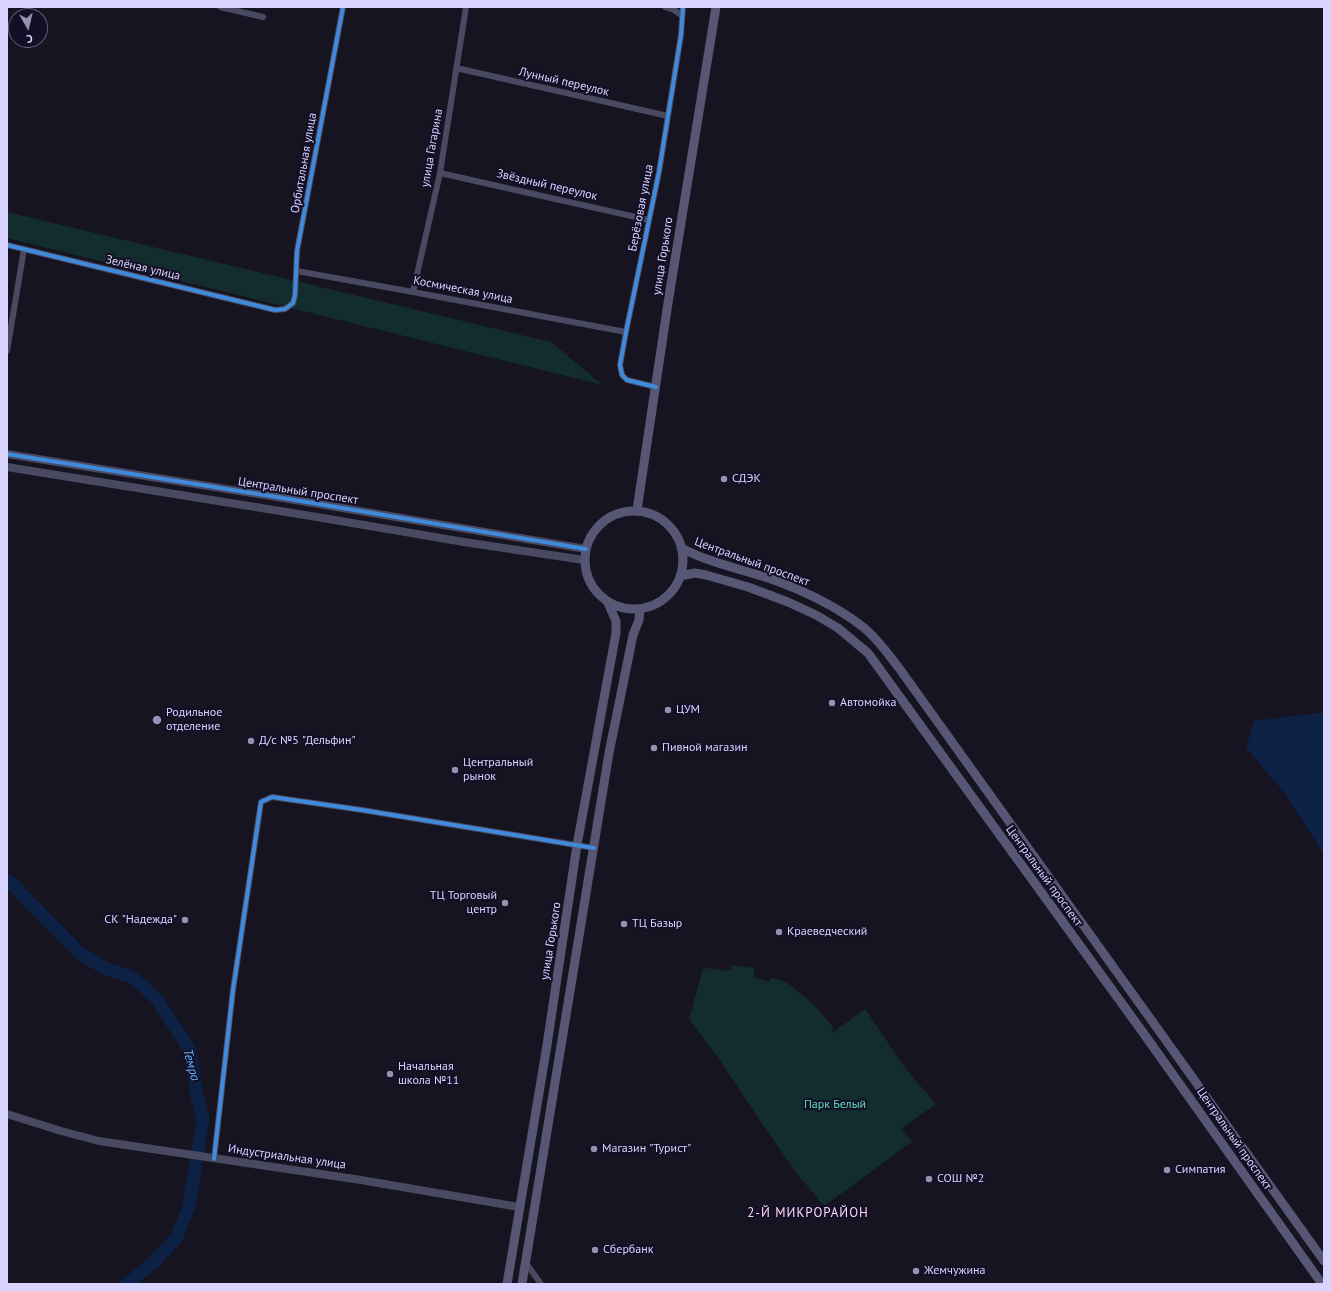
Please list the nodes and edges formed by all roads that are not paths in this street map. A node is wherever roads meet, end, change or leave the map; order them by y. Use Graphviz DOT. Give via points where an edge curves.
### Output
graph roads {
  1 [pos="220,7"];
  2 [pos="343,7"];
  3 [pos="466,7"];
  4 [pos="665,7"];
  5 [pos="683,7"];
  6 [pos="716,7"];
  7 [pos="681,15"];
  8 [pos="263,17"];
  9 [pos="456,68"];
  10 [pos="668,116"];
  11 [pos="440,172"];
  12 [pos="649,220"];
  13 [pos="7,245"];
  14 [pos="24,249"];
  15 [pos="297,271"];
  16 [pos="413,292"];
  17 [pos="274,310"];
  18 [pos="626,332"];
  19 [pos="7,347"];
  20 [pos="7,351"];
  21 [pos="656,387"];
  22 [pos="7,454"];
  23 [pos="7,468"];
  24 [pos="637,510"];
  25 [pos="682,548"];
  26 [pos="586,549"];
  27 [pos="584,560"];
  28 [pos="680,576"];
  29 [pos="608,603"];
  30 [pos="640,609"];
  31 [pos="847,616"];
  32 [pos="838,628"];
  33 [pos="577,845"];
  34 [pos="594,848"];
  35 [pos="1057,889"];
  36 [pos="1044,898"];
  37 [pos="7,1114"];
  38 [pos="214,1159"];
  39 [pos="519,1206"];
  40 [pos="534,1209"];
  41 [pos="1324,1261"];
  42 [pos="526,1263"];
  43 [pos="507,1284"];
  44 [pos="522,1284"];
  45 [pos="541,1284"];
  46 [pos="1322,1284"];
  1 -- 8 [label="street"];
  2 -- 15 [label="street, Орбитальная улица" via="297,251"];
  3 -- 9 [label="street, улица Гагарина"];
  4 -- 7 [label="street"];
  5 -- 7 [label="street, Берёзовая улица"];
  6 -- 21 [label="main road, улица Горького"];
  7 -- 10 [label="street, Берёзовая улица" via="682,25"];
  9 -- 10 [label="street, Лунный переулок"];
  9 -- 11 [label="street, улица Гагарина"];
  10 -- 12 [label="street, Берёзовая улица"];
  11 -- 12 [label="street, Звёздный переулок"];
  11 -- 16 [label="street, улица Гагарина"];
  12 -- 18 [label="street, Берёзовая улица"];
  13 -- 14 [label="street, Зелёная улица"];
  14 -- 17 [label="street, Зелёная улица"];
  14 -- 19 [label="street"];
  15 -- 16 [label="street, Космическая улица"];
  15 -- 17 [label="street, Орбитальная улица" via="293,304 285,309"];
  16 -- 18 [label="street, Космическая улица"];
  18 -- 21 [label="street, Берёзовая улица" via="620,365 622,375 627,380"];
  19 -- 20 [label="street"];
  21 -- 24 [label="main road, улица Горького"];
  22 -- 26 [label="street, Центральный проспект"];
  23 -- 27 [label="street, Центральный проспект"];
  24 -- 25 [label="main road" via="656,516 666,523 673,530"];
  24 -- 26 [label="main road" via="608,518 590,536"];
  25 -- 28 [label="main road"];
  25 -- 31 [label="main road, Центральный проспект" via="697,556 771,579"];
  26 -- 27 [label="main road"];
  27 -- 29 [label="main road" via="586,574 592,586"];
  28 -- 30 [label="main road" via="667,596"];
  28 -- 32 [label="main road, Центральный проспект" via="695,573 721,578 788,602"];
  29 -- 30 [label="main road" via="622,608"];
  29 -- 33 [label="main road, улица Горького" via="616,621 616,633"];
  30 -- 34 [label="main road" via="609,753"];
  31 -- 32 [label="main road"];
  31 -- 35 [label="main road, Центральный проспект" via="880,644 899,668"];
  32 -- 36 [label="main road, Центральный проспект" via="868,653"];
  33 -- 34 [label="street"];
  33 -- 38 [label="street" via="362,810 272,798 261,802 233,990"];
  33 -- 39 [label="main road, улица Горького" via="547,1045"];
  34 -- 40 [label="main road"];
  35 -- 36 [label="main road"];
  35 -- 41 [label="main road, Центральный проспект"];
  36 -- 46 [label="main road, Центральный проспект"];
  37 -- 38 [label="street, Индустриальная улица" via="99,1141"];
  38 -- 39 [label="street, Индустриальная улица"];
  39 -- 40 [label="main road"];
  39 -- 43 [label="main road, улица Горького"];
  40 -- 42 [label="main road"];
  42 -- 44 [label="main road"];
  42 -- 45 [label="street"];
}
